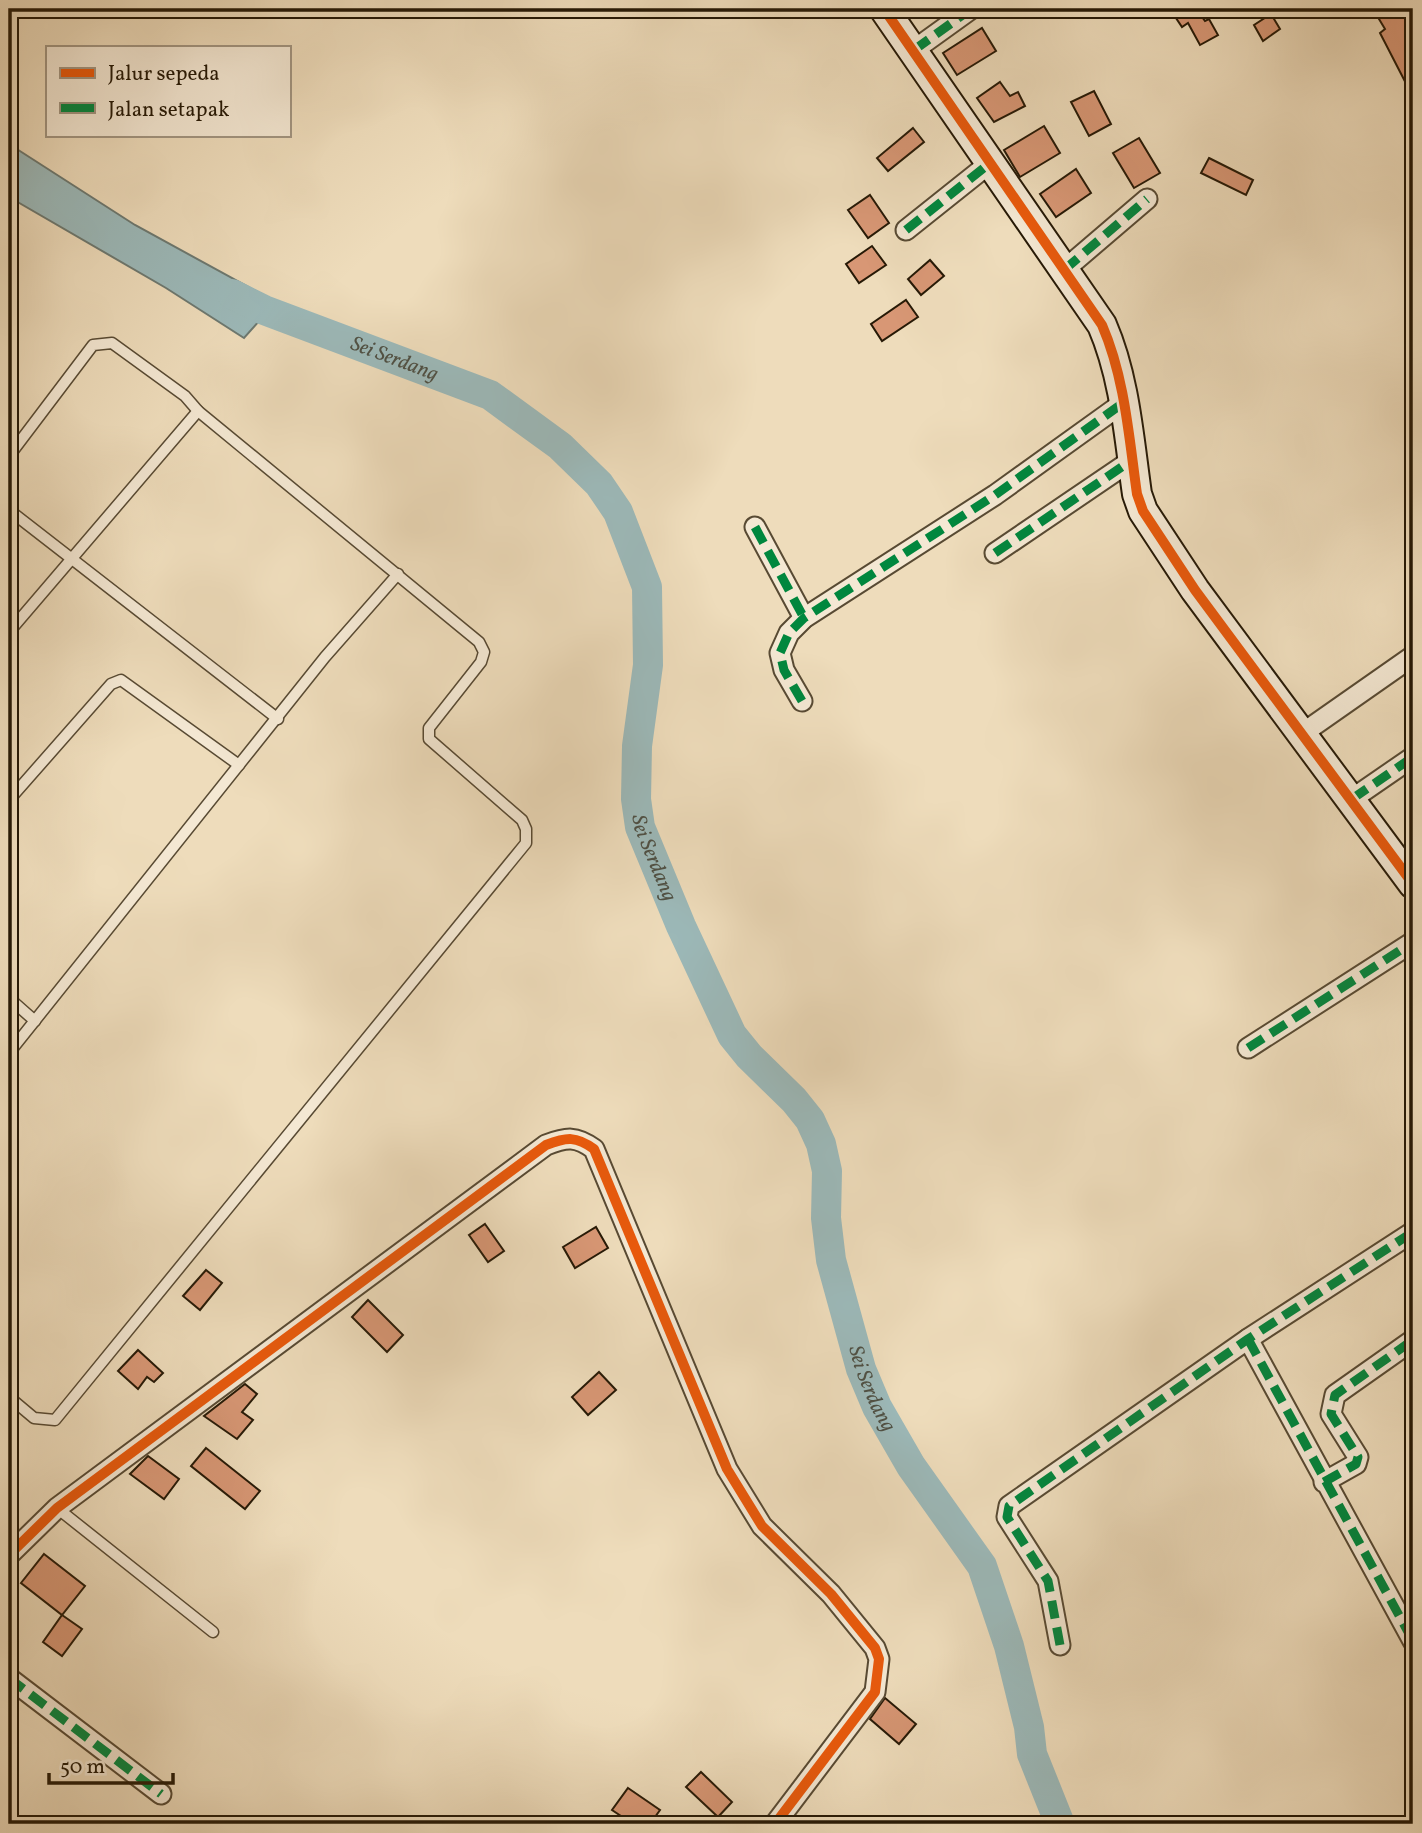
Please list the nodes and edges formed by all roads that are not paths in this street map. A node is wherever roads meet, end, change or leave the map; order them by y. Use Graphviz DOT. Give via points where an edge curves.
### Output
graph roads {
  1 [pos="884,9"];
  2 [pos="971,9"];
  3 [pos="914,50"];
  4 [pos="990,163"];
  5 [pos="1147,199"];
  6 [pos="906,230"];
  7 [pos="1064,270"];
  8 [pos="1123,402"];
  9 [pos="198,411"];
  10 [pos="9,456"];
  11 [pos="1132,460"];
  12 [pos="9,510"];
  13 [pos="755,527"];
  14 [pos="995,553"];
  15 [pos="71,558"];
  16 [pos="398,574"];
  17 [pos="804,618"];
  18 [pos="9,632"];
  19 [pos="1413,656"];
  20 [pos="802,701"];
  21 [pos="278,719"];
  22 [pos="1303,733"];
  23 [pos="1413,757"];
  24 [pos="239,765"];
  25 [pos="1352,799"];
  26 [pos="9,800"];
  27 [pos="1413,882"];
  28 [pos="1413,942"];
  29 [pos="9,998"];
  30 [pos="35,1021"];
  31 [pos="1248,1048"];
  32 [pos="9,1053"];
  33 [pos="1413,1232"];
  34 [pos="1248,1339"];
  35 [pos="1413,1340"];
  36 [pos="9,1397"];
  37 [pos="1328,1480"];
  38 [pos="57,1508"];
  39 [pos="9,1555"];
  40 [pos="214,1632"];
  41 [pos="1413,1641"];
  42 [pos="1060,1645"];
  43 [pos="9,1678"];
  44 [pos="161,1794"];
  45 [pos="775,1824"];
  1 -- 3 [label="street"];
  2 -- 3 [label="street"];
  3 -- 4 [label="street"];
  4 -- 6 [label="street"];
  4 -- 7 [label="street"];
  5 -- 7 [label="street"];
  7 -- 8 [label="street" via="1107,338"];
  8 -- 11 [label="street"];
  8 -- 17 [label="street" via="995,495"];
  9 -- 10 [label="lane" via="185,396 112,343 98,342"];
  9 -- 15 [label="lane"];
  9 -- 16 [label="lane"];
  11 -- 14 [label="street"];
  11 -- 22 [label="street" via="1143,511 1159,537"];
  12 -- 15 [label="lane"];
  13 -- 17 [label="street"];
  15 -- 18 [label="lane"];
  15 -- 21 [label="lane"];
  16 -- 21 [label="lane"];
  16 -- 36 [label="lane" via="484,648 481,662 429,728 429,739 522,820 526,843 55,1420 34,1418"];
  17 -- 20 [label="street" via="789,633 780,653"];
  19 -- 22 [label="street"];
  21 -- 24 [label="lane"];
  22 -- 25 [label="street"];
  23 -- 25 [label="street"];
  24 -- 26 [label="lane" via="121,680 111,684"];
  24 -- 30 [label="lane"];
  25 -- 27 [label="street"];
  28 -- 31 [label="street"];
  29 -- 30 [label="lane"];
  30 -- 32 [label="lane"];
  33 -- 34 [label="street"];
  34 -- 37 [label="street"];
  34 -- 42 [label="street" via="1009,1506 1007,1517 1053,1592"];
  35 -- 37 [label="street" via="1335,1395 1331,1413 1357,1455 1356,1464"];
  37 -- 41 [label="street"];
  38 -- 39 [label="street"];
  38 -- 40 [label="lane"];
  38 -- 45 [label="street" via="546,1145 566,1137 579,1138 594,1149 727,1469 762,1526 831,1594 879,1659 875,1692"];
  43 -- 44 [label="street"];
}
